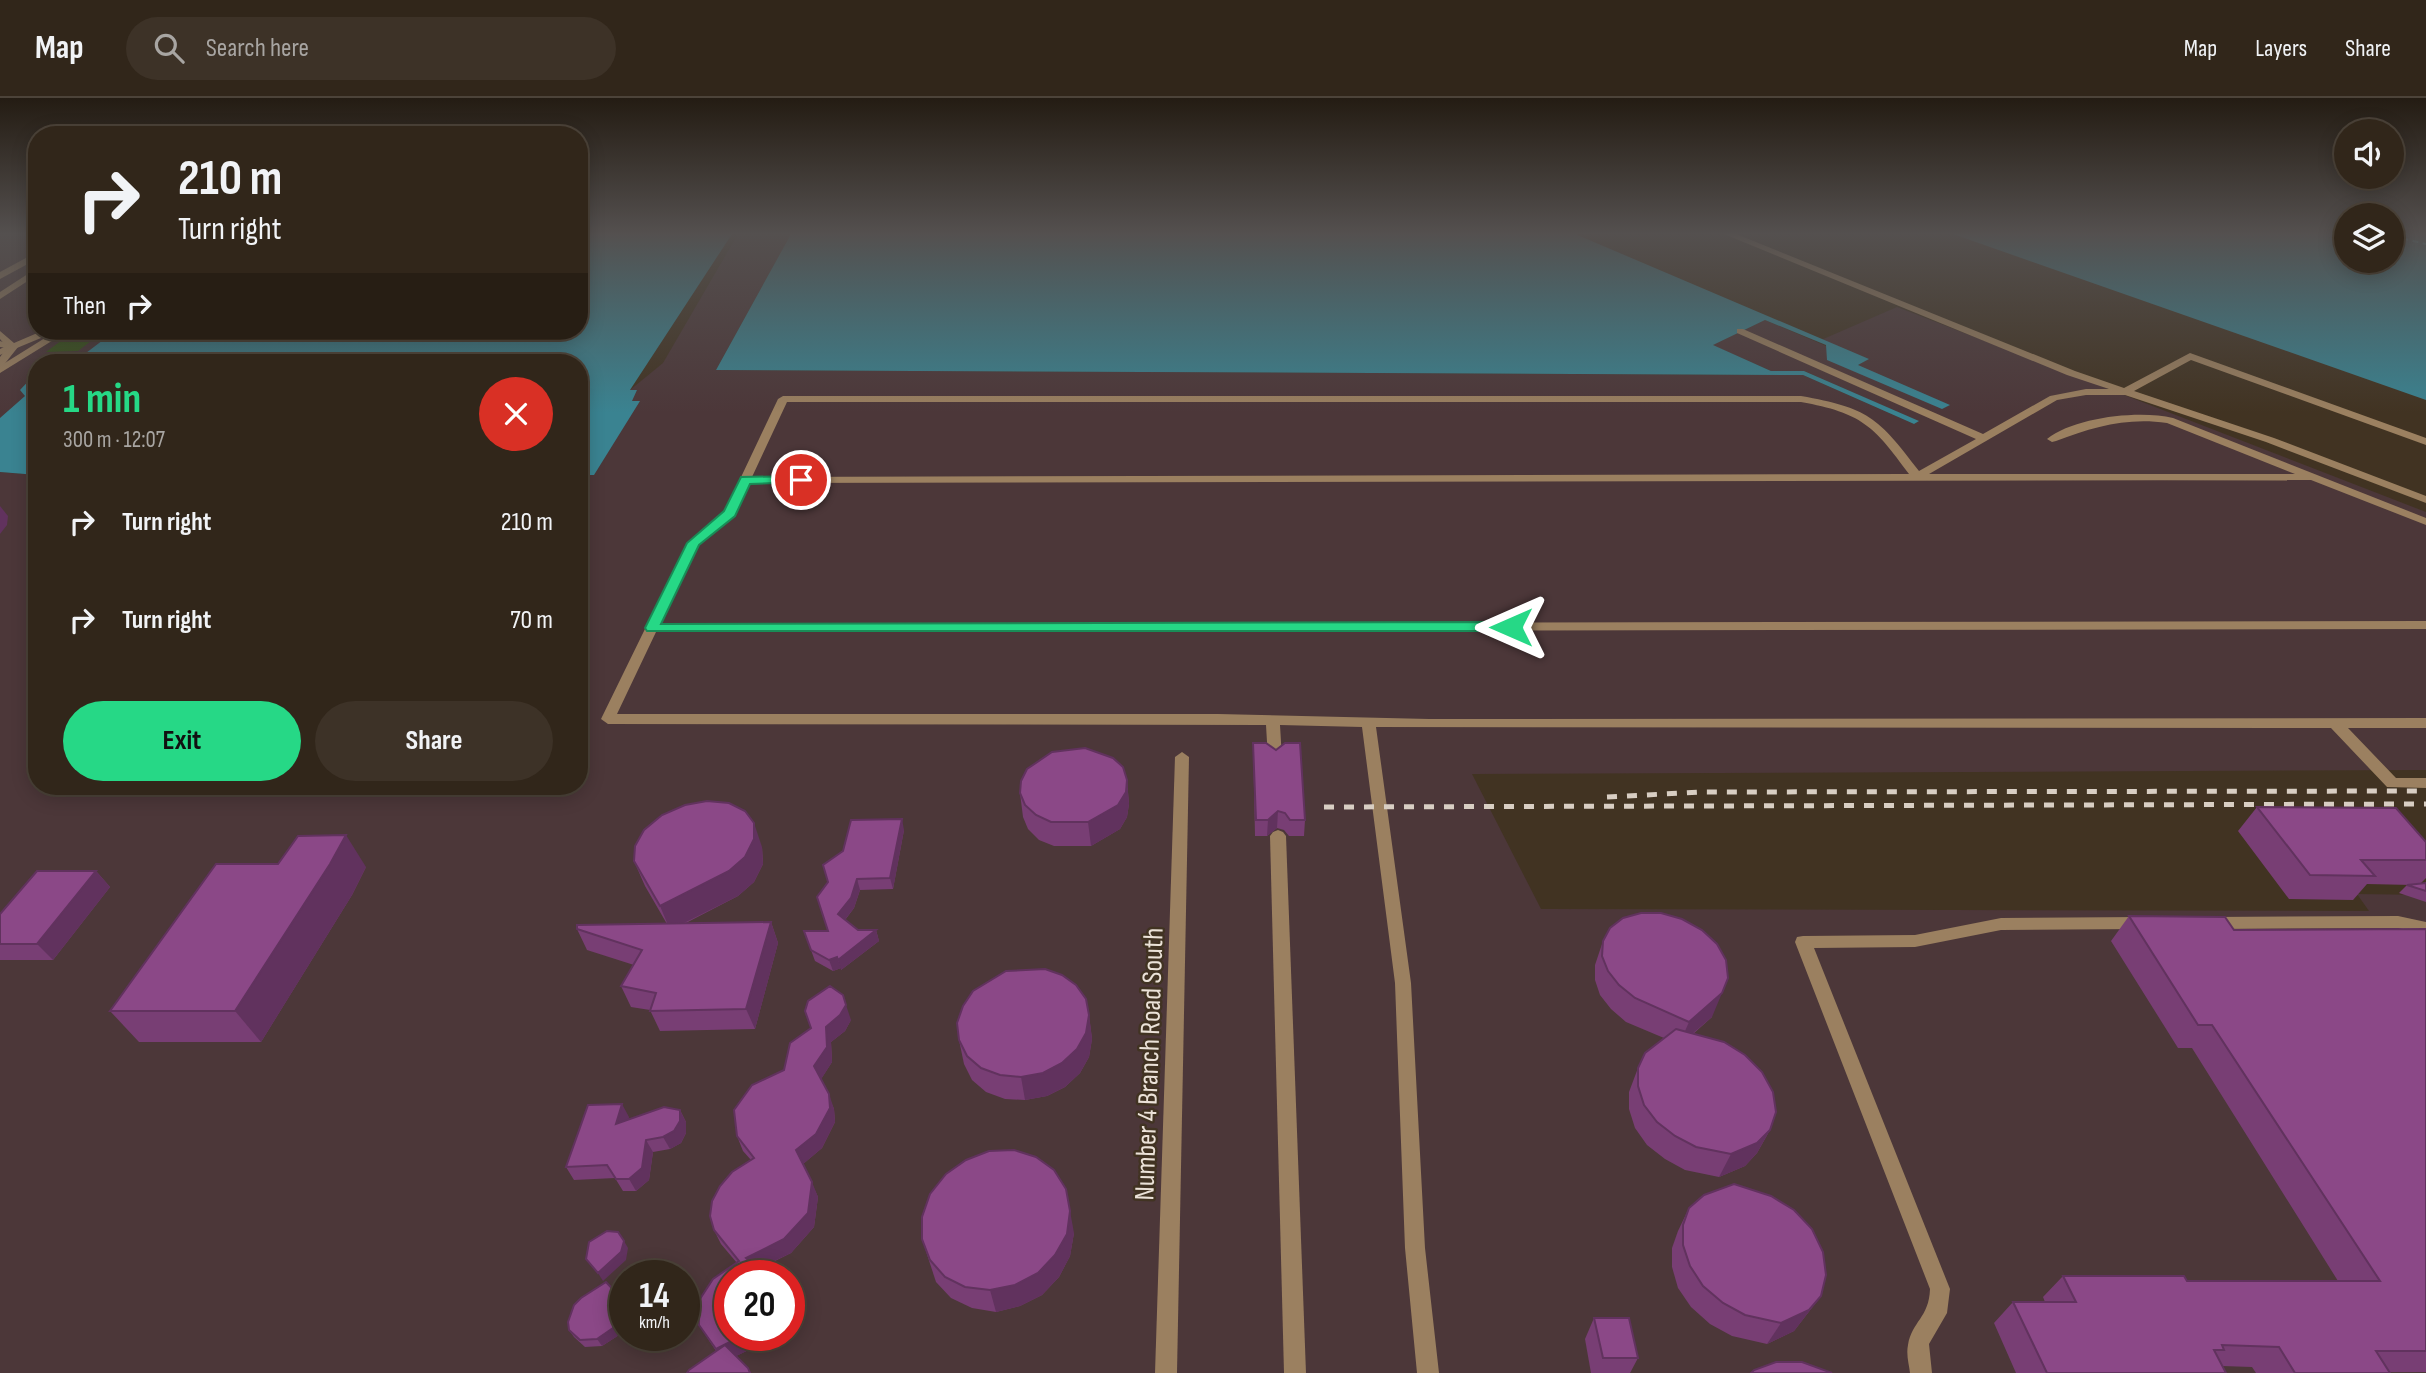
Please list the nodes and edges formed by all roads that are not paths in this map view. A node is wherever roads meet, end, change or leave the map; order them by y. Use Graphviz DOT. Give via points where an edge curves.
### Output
graph roads {
  1 [pos="1877,294"];
  2 [pos="1740,331"];
  3 [pos="0,334"];
  4 [pos="29,340"];
  5 [pos="48,340"];
  6 [pos="0,344"];
  7 [pos="13,347"];
  8 [pos="0,352"];
  9 [pos="0,364"];
  10 [pos="0,370"];
  11 [pos="2124,392"];
  12 [pos="1983,438"];
  13 [pos="2052,439"];
  14 [pos="2426,442"];
  15 [pos="1917,477"];
  16 [pos="2313,477"];
  17 [pos="746,480"];
  18 [pos="2426,500"];
  19 [pos="2426,522"];
  20 [pos="2426,625"];
  21 [pos="652,628"];
  22 [pos="1273,722"];
  23 [pos="2335,723"];
  24 [pos="2426,723"];
  25 [pos="1369,724"];
  26 [pos="1182,757"];
  27 [pos="1275,759"];
  28 [pos="2426,783"];
  29 [pos="1278,836"];
  30 [pos="2161,923"];
  31 [pos="2188,923"];
  32 [pos="2426,928"];
  33 [pos="1166,1373"];
  34 [pos="1295,1373"];
  35 [pos="1428,1373"];
  36 [pos="1921,1373"];
  1 -- 11 [label="street"];
  2 -- 12 [label="street"];
  3 -- 7 [label="street"];
  4 -- 7 [label="street"];
  5 -- 10 [label="street"];
  6 -- 7 [label="street"];
  7 -- 8 [label="street"];
  7 -- 9 [label="street"];
  11 -- 12 [label="street" via="2054,398"];
  11 -- 14 [label="street" via="2190,356"];
  11 -- 18 [label="street" via="2270,440"];
  12 -- 15 [label="street"];
  13 -- 16 [label="street" via="2097,421 2152,416"];
  15 -- 16 [label="street"];
  15 -- 17 [label="street"];
  15 -- 17 [label="street" via="1878,425 1858,412 1801,399 797,398 783,399"];
  16 -- 19 [label="street"];
  17 -- 21 [label="street" via="730,513 693,543"];
  20 -- 21 [label="street"];
  21 -- 22 [label="street" via="608,719"];
  22 -- 25 [label="street"];
  22 -- 27 [label="street"];
  23 -- 24 [label="street"];
  23 -- 25 [label="street"];
  23 -- 28 [label="street" via="2392,783"];
  25 -- 35 [label="street" via="1403,984 1415,1248"];
  26 -- 33 [label="street, Number 4 Branch Road South"];
  29 -- 34 [label="street"];
  30 -- 36 [label="street" via="2001,923 1916,942 1803,942 1940,1289 1942,1306 1919,1334 1915,1353"];
  31 -- 32 [label="street" via="2398,922"];
}
